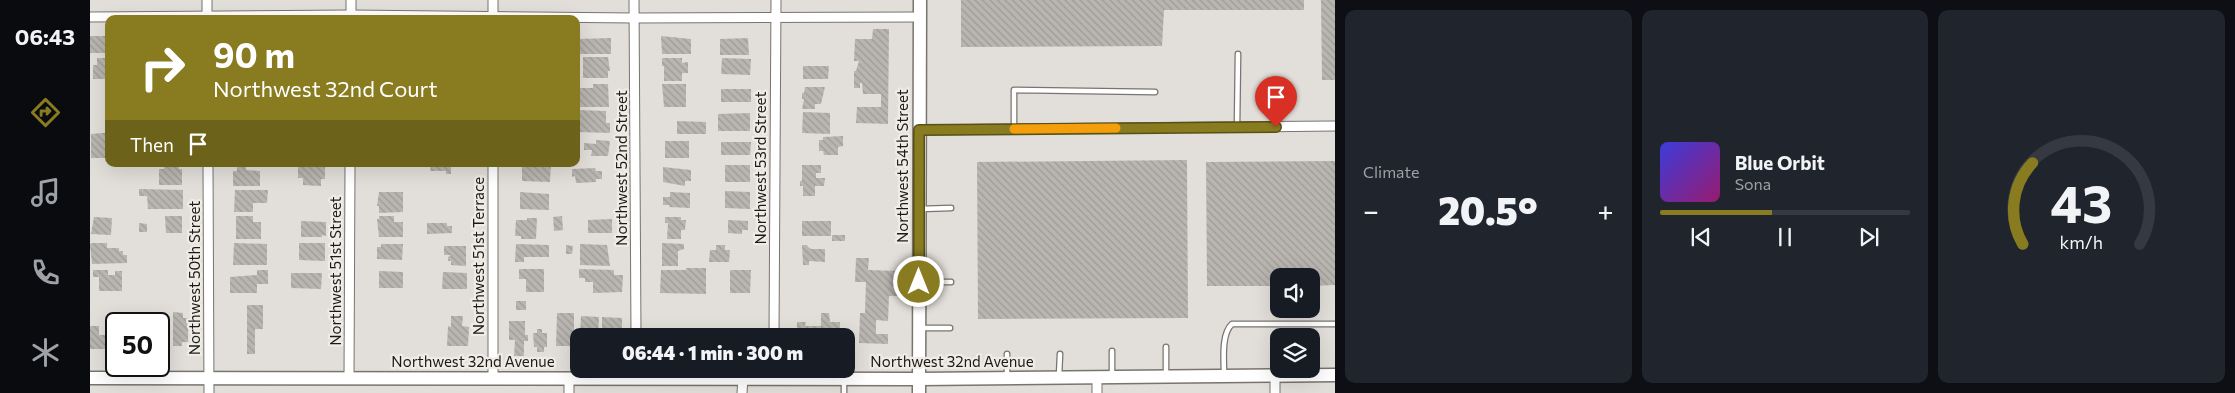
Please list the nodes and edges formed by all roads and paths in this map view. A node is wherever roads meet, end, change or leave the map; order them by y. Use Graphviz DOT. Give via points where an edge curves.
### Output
graph roads {
  1 [pos="207,0"];
  2 [pos="351,0"];
  3 [pos="493,0"];
  4 [pos="634,0"];
  5 [pos="776,0"];
  6 [pos="920,0"];
  7 [pos="207,15"];
  8 [pos="351,15"];
  9 [pos="493,15"];
  10 [pos="776,16"];
  11 [pos="90,17"];
  12 [pos="105,17"];
  13 [pos="920,17"];
  14 [pos="580,18"];
  15 [pos="634,18"];
  16 [pos="1238,54"];
  17 [pos="1155,92"];
  18 [pos="1335,126"];
  19 [pos="1237,127"];
  20 [pos="1014,129"];
  21 [pos="919,130"];
  22 [pos="208,167"];
  23 [pos="350,167"];
  24 [pos="493,167"];
  25 [pos="951,208"];
  26 [pos="919,209"];
  27 [pos="919,282"];
  28 [pos="951,282"];
  29 [pos="1335,324"];
  30 [pos="636,328"];
  31 [pos="774,328"];
  32 [pos="919,328"];
  33 [pos="950,328"];
  34 [pos="1166,347"];
  35 [pos="1112,351"];
  36 [pos="1007,354"];
  37 [pos="1060,354"];
  38 [pos="1320,374"];
  39 [pos="1335,374"];
  40 [pos="1270,375"];
  41 [pos="1166,376"];
  42 [pos="1224,376"];
  43 [pos="1060,377"];
  44 [pos="1097,377"];
  45 [pos="1112,377"];
  46 [pos="90,378"];
  47 [pos="209,378"];
  48 [pos="349,378"];
  49 [pos="493,378"];
  50 [pos="569,378"];
  51 [pos="743,378"];
  52 [pos="830,378"];
  53 [pos="1007,378"];
  54 [pos="1275,378"];
  55 [pos="844,379"];
  56 [pos="919,379"];
  57 [pos="209,393"];
  58 [pos="569,393"];
  59 [pos="742,393"];
  60 [pos="844,393"];
  61 [pos="919,393"];
  62 [pos="1097,393"];
  63 [pos="1275,393"];
  1 -- 7 [label="street"];
  2 -- 8 [label="street"];
  3 -- 9 [label="street"];
  4 -- 15 [label="street, Northwest 52nd Street"];
  5 -- 10 [label="street, Northwest 53rd Street"];
  6 -- 13 [label="main road, Northwest 54th Street"];
  10 -- 13 [label="street"];
  10 -- 15 [label="street"];
  10 -- 31 [label="street, Northwest 53rd Street"];
  11 -- 12 [label="street"];
  13 -- 21 [label="main road, Northwest 54th Street"];
  14 -- 15 [label="street"];
  15 -- 30 [label="street, Northwest 52nd Street"];
  16 -- 19 [label="lane"];
  17 -- 20 [label="lane" via="1014,90"];
  18 -- 19 [label="street"];
  19 -- 20 [label="street"];
  20 -- 21 [label="street"];
  21 -- 26 [label="main road, Northwest 54th Street"];
  22 -- 47 [label="street, Northwest 50th Street"];
  23 -- 48 [label="street, Northwest 51st Street"];
  24 -- 49 [label="street, Northwest 51st Terrace"];
  25 -- 26 [label="lane"];
  26 -- 27 [label="main road, Northwest 54th Street"];
  27 -- 28 [label="lane"];
  27 -- 32 [label="main road, Northwest 54th Street"];
  29 -- 42 [label="lane" via="1232,324 1228,328 1225,347"];
  32 -- 33 [label="lane"];
  32 -- 56 [label="main road, Northwest 54th Street"];
  34 -- 41 [label="lane"];
  35 -- 45 [label="lane"];
  36 -- 53 [label="lane"];
  37 -- 43 [label="lane"];
  38 -- 39 [label="main road, Northwest 32nd Avenue"];
  40 -- 42 [label="main road, Northwest 32nd Avenue"];
  41 -- 42 [label="main road, Northwest 32nd Avenue"];
  41 -- 45 [label="main road, Northwest 32nd Avenue"];
  43 -- 44 [label="main road, Northwest 32nd Avenue"];
  43 -- 53 [label="main road, Northwest 32nd Avenue"];
  44 -- 45 [label="main road, Northwest 32nd Avenue"];
  44 -- 62 [label="street"];
  46 -- 47 [label="main road, Northwest 32nd Avenue"];
  47 -- 48 [label="main road, Northwest 32nd Avenue"];
  47 -- 57 [label="street, Northwest 50th Street"];
  48 -- 49 [label="main road, Northwest 32nd Avenue"];
  49 -- 50 [label="main road, Northwest 32nd Avenue"];
  50 -- 58 [label="street"];
  51 -- 59 [label="street"];
  52 -- 55 [label="main road, Northwest 32nd Avenue"];
  53 -- 56 [label="main road, Northwest 32nd Avenue"];
  54 -- 63 [label="street"];
  55 -- 56 [label="main road, Northwest 32nd Avenue"];
  55 -- 60 [label="lane"];
  56 -- 61 [label="main road, Northwest 54th Street"];
}
